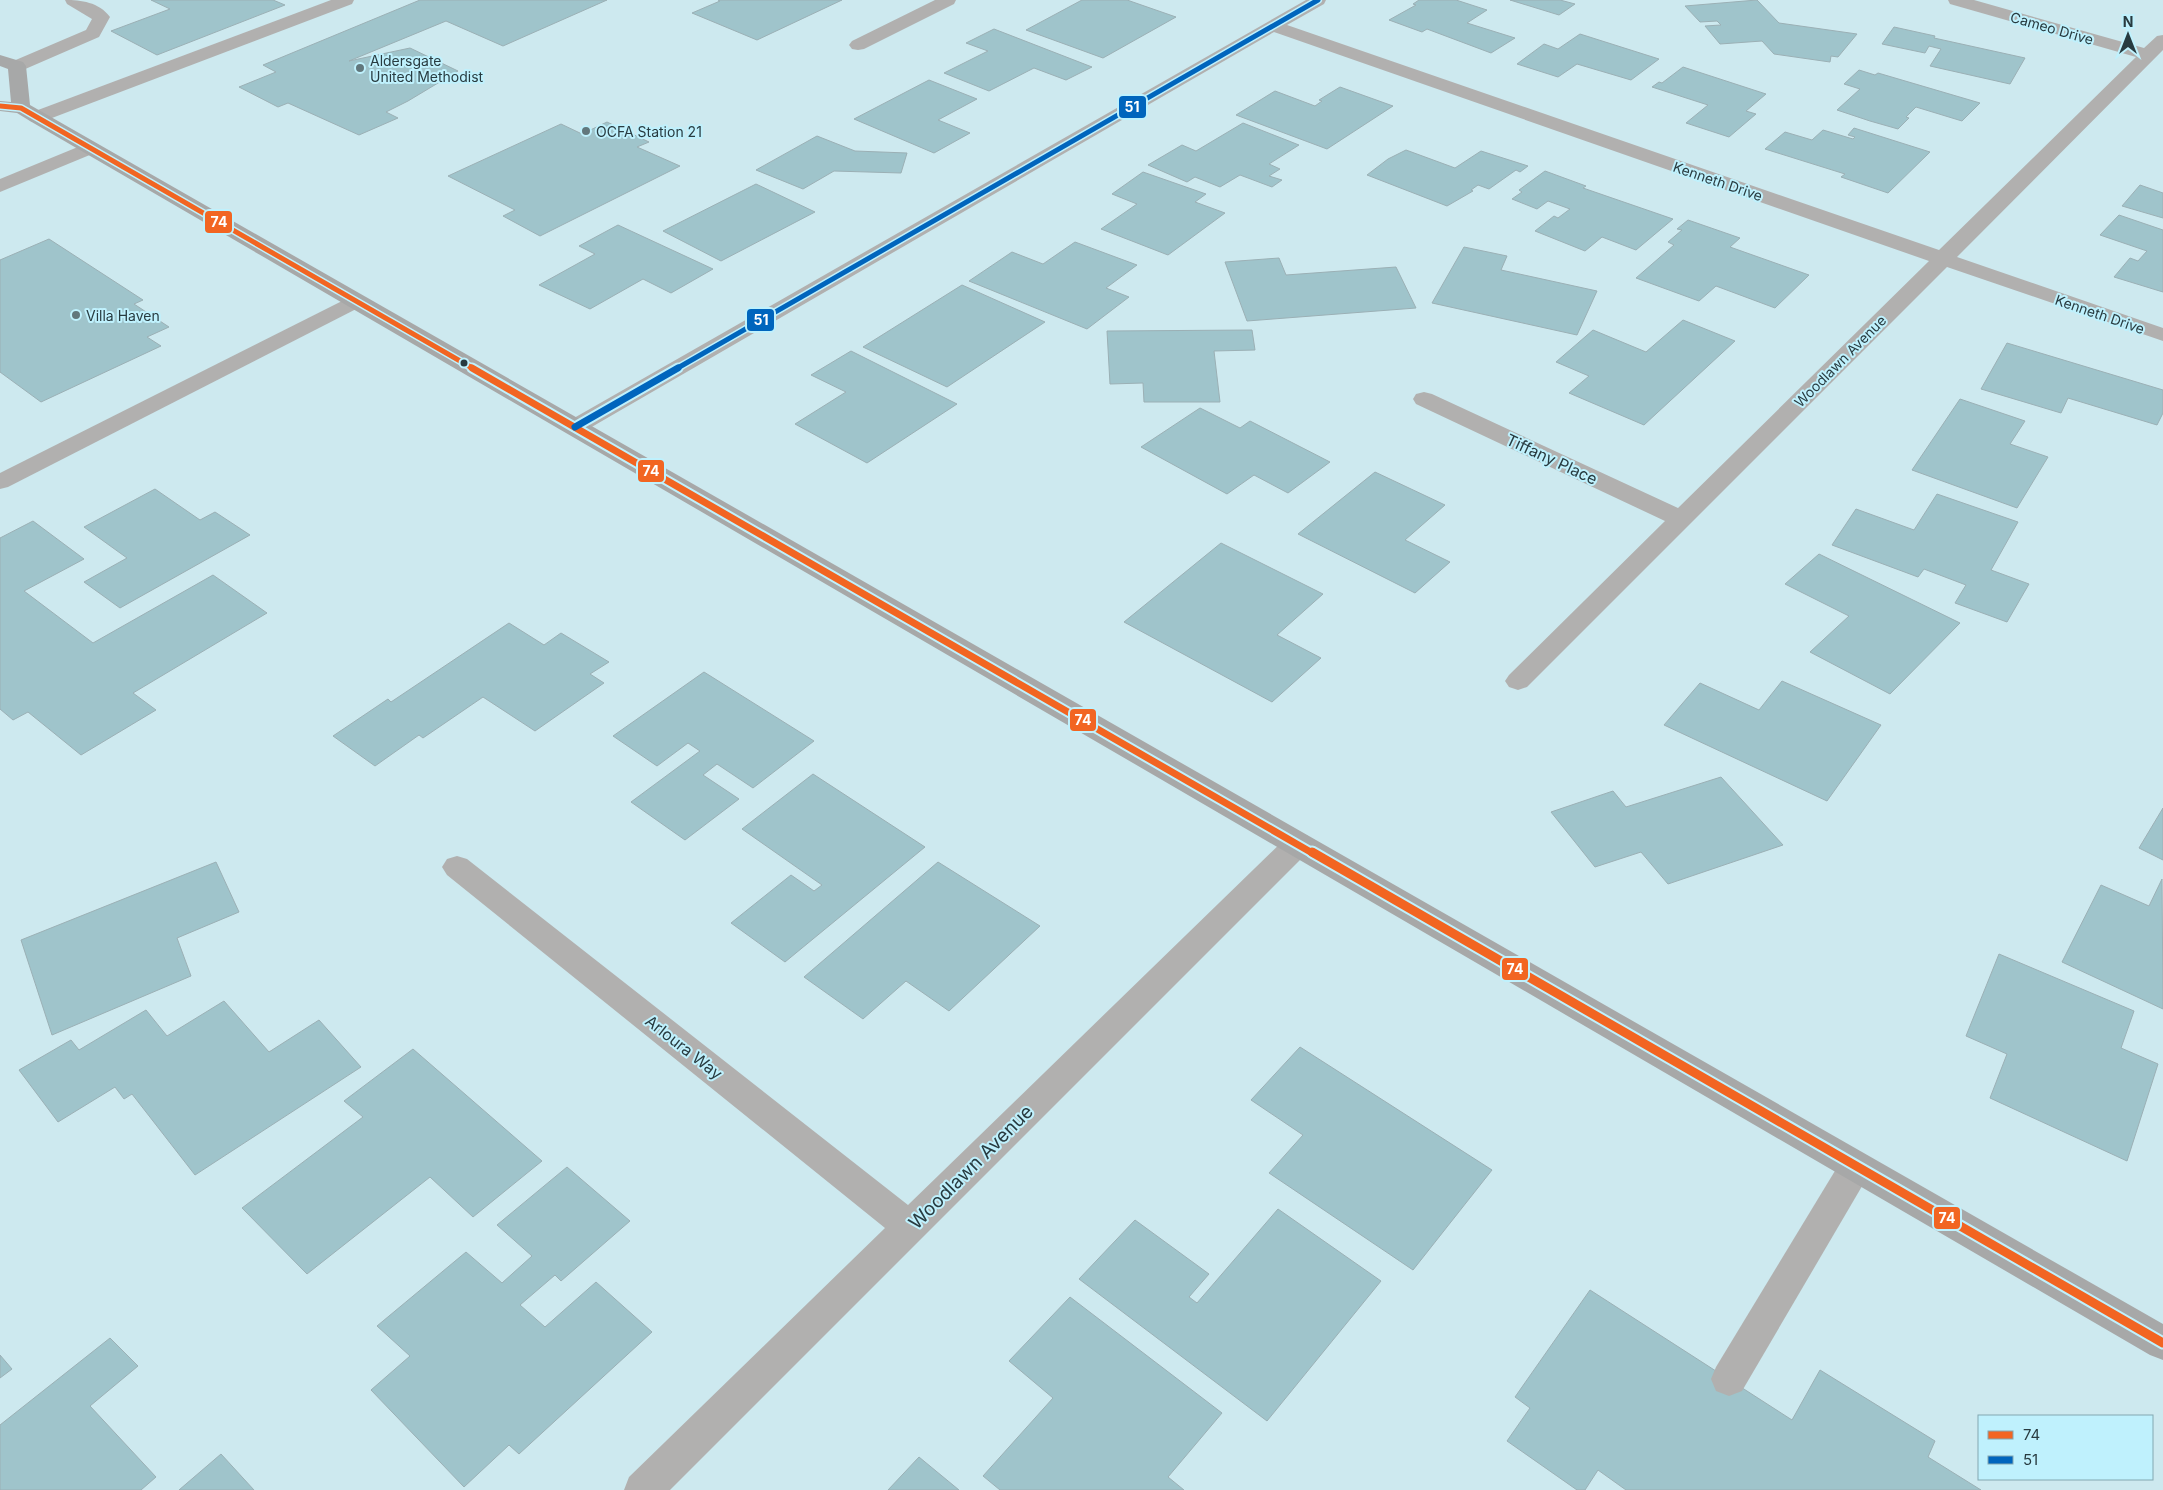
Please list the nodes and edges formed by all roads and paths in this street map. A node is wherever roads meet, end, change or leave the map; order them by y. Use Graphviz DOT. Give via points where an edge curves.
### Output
graph roads {
  1 [pos="73,0"];
  2 [pos="346,0"];
  3 [pos="948,0"];
  4 [pos="1318,0"];
  5 [pos="1956,0"];
  6 [pos="1273,26"];
  7 [pos="858,45"];
  8 [pos="2156,48"];
  9 [pos="8,63"];
  10 [pos="0,106"];
  11 [pos="29,112"];
  12 [pos="90,148"];
  13 [pos="0,186"];
  14 [pos="1943,259"];
  15 [pos="356,301"];
  16 [pos="2163,335"];
  17 [pos="1424,399"];
  18 [pos="575,427"];
  19 [pos="0,457"];
  20 [pos="9,478"];
  21 [pos="1681,518"];
  22 [pos="1518,681"];
  23 [pos="1298,844"];
  24 [pos="457,868"];
  25 [pos="1856,1166"];
  26 [pos="910,1227"];
  27 [pos="2163,1343"];
  28 [pos="1729,1379"];
  29 [pos="643,1490"];
  1 -- 9 [label="street" via="101,17 93,33"];
  2 -- 11 [label="street"];
  3 -- 7 [label="street"];
  4 -- 6 [label="street"];
  5 -- 8 [label="street, Cameo Drive"];
  6 -- 14 [label="street, Kenneth Drive"];
  6 -- 18 [label="street"];
  8 -- 14 [label="street, Woodlawn Avenue"];
  9 -- 11 [label="main road"];
  10 -- 11 [label="main road"];
  11 -- 12 [label="main road"];
  12 -- 13 [label="street"];
  12 -- 15 [label="main road"];
  14 -- 16 [label="street, Kenneth Drive"];
  14 -- 21 [label="street, Woodlawn Avenue"];
  15 -- 18 [label="main road"];
  15 -- 20 [label="street"];
  17 -- 21 [label="street, Tiffany Place"];
  18 -- 23 [label="main road"];
  19 -- 20 [label="street"];
  21 -- 22 [label="street, Woodlawn Avenue"];
  23 -- 25 [label="main road"];
  23 -- 26 [label="street, Woodlawn Avenue"];
  24 -- 26 [label="street, Arloura Way"];
  25 -- 27 [label="main road"];
  25 -- 28 [label="street"];
  26 -- 29 [label="street, Woodlawn Avenue"];
}
